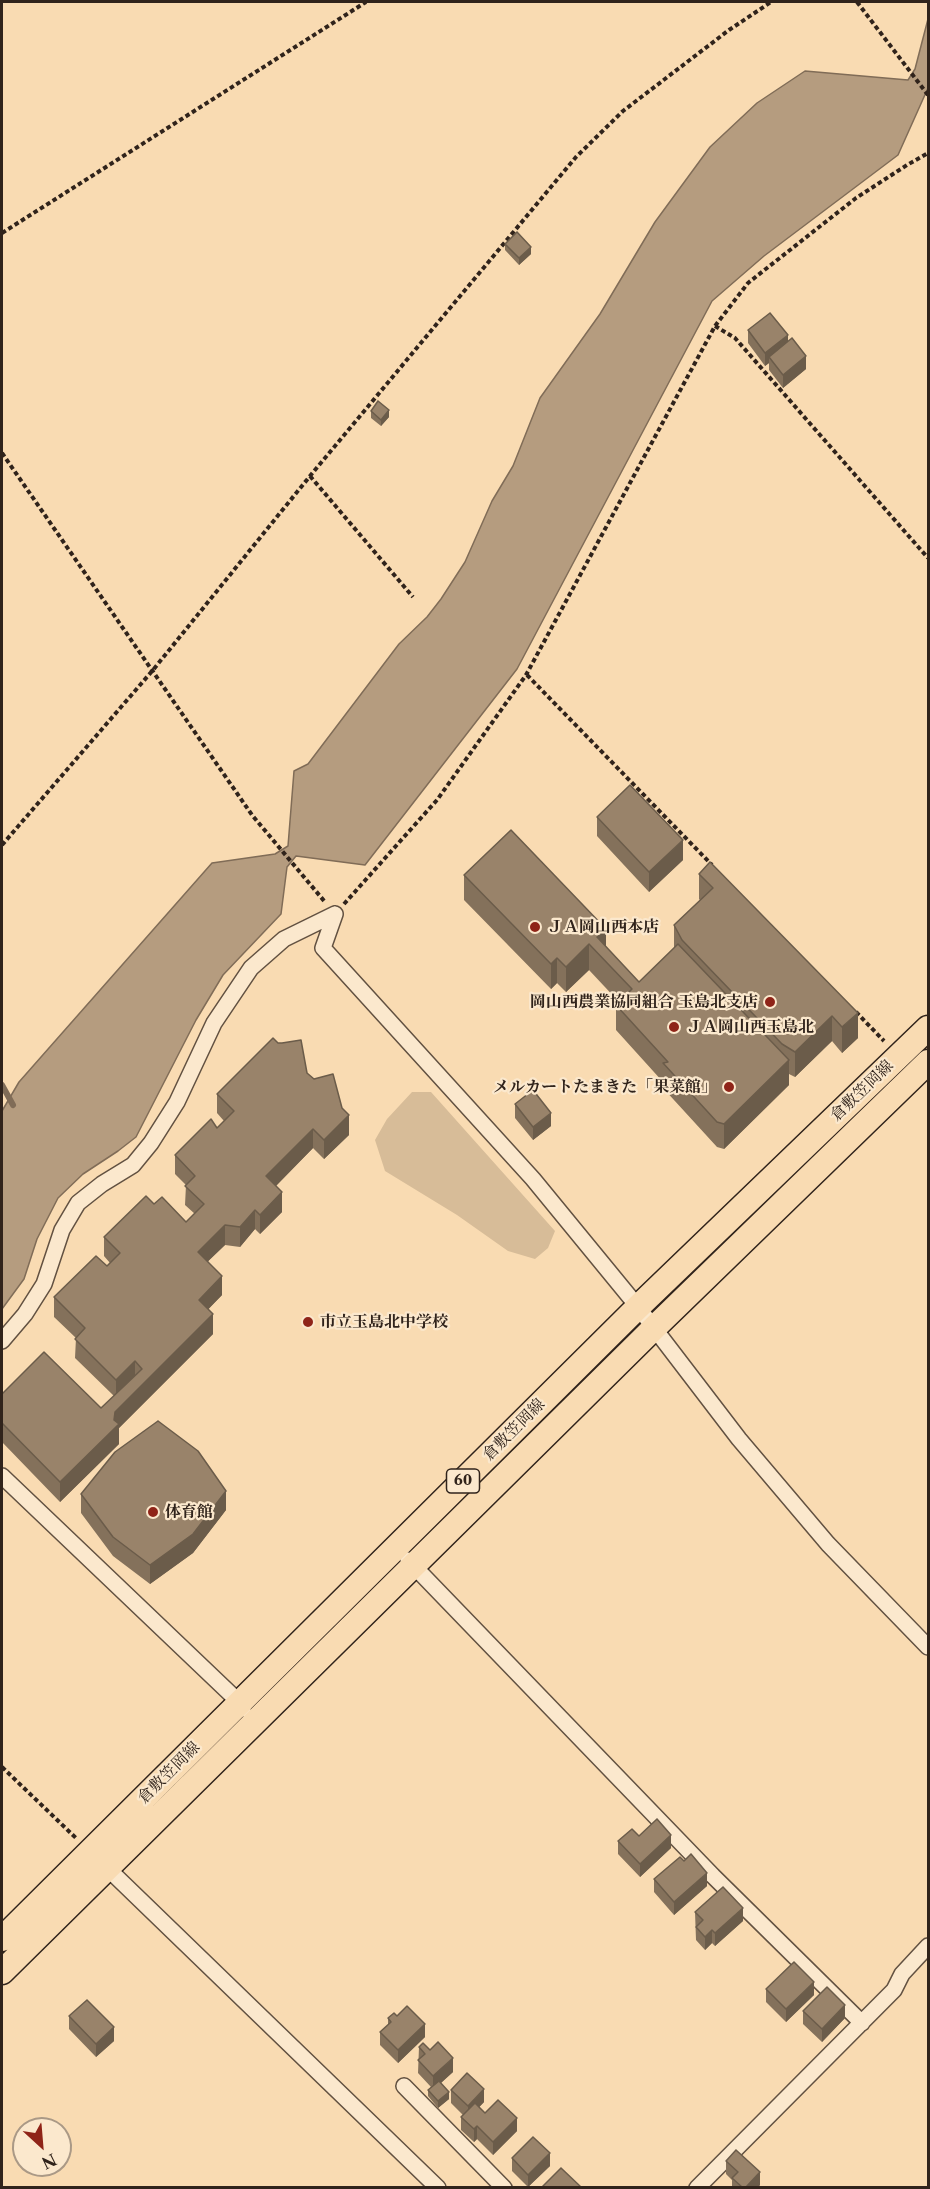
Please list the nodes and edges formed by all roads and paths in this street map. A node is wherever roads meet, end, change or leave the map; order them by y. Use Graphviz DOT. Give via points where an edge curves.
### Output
graph roads {
  1 [pos="366,2"];
  2 [pos="771,2"];
  3 [pos="857,2"];
  4 [pos="928,95"];
  5 [pos="928,153"];
  6 [pos="2,233"];
  7 [pos="716,326"];
  8 [pos="2,453"];
  9 [pos="310,476"];
  10 [pos="928,558"];
  11 [pos="412,597"];
  12 [pos="153,670"];
  13 [pos="526,675"];
  14 [pos="2,845"];
  15 [pos="717,870"];
  16 [pos="335,914"];
  17 [pos="849,1005"];
  18 [pos="928,1028"];
  19 [pos="899,1056"];
  20 [pos="928,1062"];
  21 [pos="638,1307"];
  22 [pos="654,1328"];
  23 [pos="2,1341"];
  24 [pos="2,1476"];
  25 [pos="396,1547"];
  26 [pos="413,1566"];
  27 [pos="928,1647"];
  28 [pos="239,1702"];
  29 [pos="253,1725"];
  30 [pos="2,1767"];
  31 [pos="90,1851"];
  32 [pos="107,1869"];
  33 [pos="2,1939"];
  34 [pos="928,1946"];
  35 [pos="2,1972"];
  36 [pos="862,2022"];
  37 [pos="404,2086"];
  38 [pos="438,2187"];
  39 [pos="504,2187"];
  40 [pos="697,2187"];
  1 -- 6 [label="path"];
  2 -- 9 [label="path" via="622,111 576,157"];
  3 -- 4 [label="path"];
  5 -- 7 [label="path" via="856,198 748,283"];
  7 -- 10 [label="path" via="735,338"];
  7 -- 13 [label="path"];
  8 -- 12 [label="path"];
  9 -- 11 [label="path"];
  9 -- 12 [label="path"];
  12 -- 14 [label="path"];
  12 -- 16 [label="path" via="252,815"];
  13 -- 15 [label="path"];
  13 -- 16 [label="path" via="436,800"];
  16 -- 21 [label="street" via="323,948 533,1179"];
  16 -- 23 [label="street" via="284,939 251,968 214,1023 177,1102 151,1143 133,1165 78,1203 62,1230 44,1284"];
  17 -- 19 [label="path"];
  18 -- 19 [label="main road, 倉敷笠岡線 / 60"];
  19 -- 21 [label="main road, 倉敷笠岡線 / 60"];
  20 -- 22 [label="main road, 倉敷笠岡線 / 60"];
  21 -- 22 [label="street"];
  21 -- 25 [label="main road, 倉敷笠岡線 / 60"];
  22 -- 26 [label="main road, 倉敷笠岡線 / 60"];
  22 -- 27 [label="street" via="828,1544"];
  24 -- 28 [label="street"];
  25 -- 26 [label="street"];
  25 -- 28 [label="main road, 倉敷笠岡線 / 60"];
  26 -- 29 [label="main road, 倉敷笠岡線 / 60"];
  26 -- 36 [label="street" via="713,1876"];
  28 -- 29 [label="street"];
  28 -- 31 [label="main road, 倉敷笠岡線 / 60"];
  29 -- 32 [label="main road, 倉敷笠岡線 / 60"];
  30 -- 31 [label="path"];
  31 -- 32 [label="street"];
  31 -- 33 [label="main road, 倉敷笠岡線 / 60"];
  32 -- 35 [label="main road, 倉敷笠岡線 / 60"];
  32 -- 38 [label="street"];
  34 -- 36 [label="street"];
  36 -- 40 [label="street"];
  37 -- 39 [label="street"];
}
